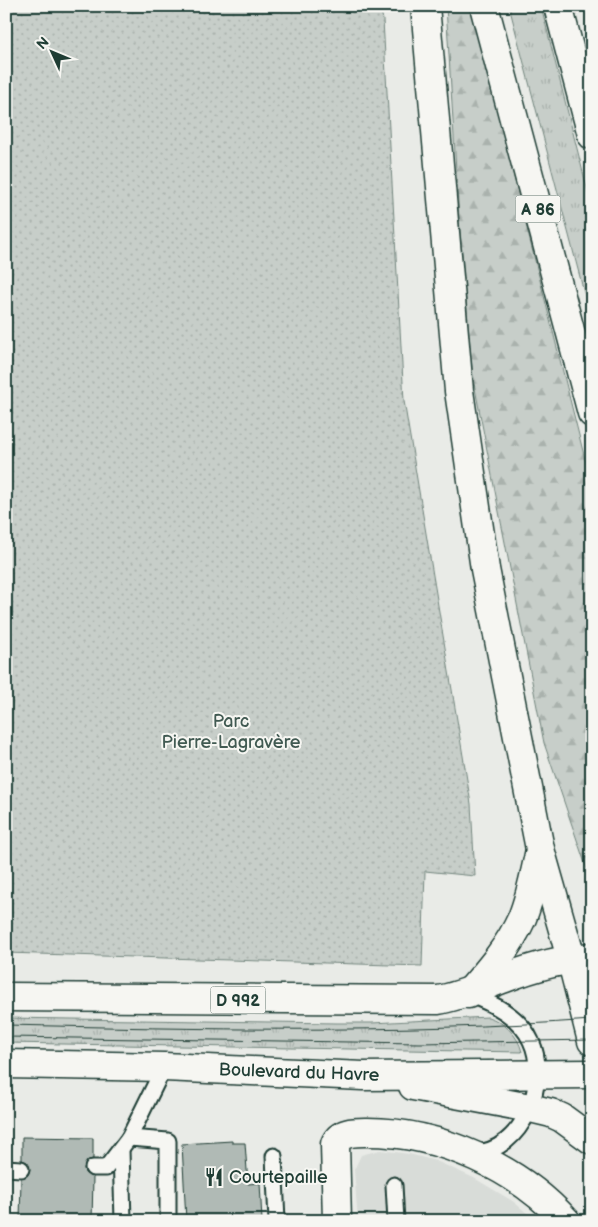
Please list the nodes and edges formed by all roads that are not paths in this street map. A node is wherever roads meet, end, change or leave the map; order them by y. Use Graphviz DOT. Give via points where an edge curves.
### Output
graph roads {
  1 [pos="425,6"];
  2 [pos="484,6"];
  3 [pos="558,6"];
  4 [pos="592,135"];
  5 [pos="592,413"];
  6 [pos="540,848"];
  7 [pos="581,958"];
  8 [pos="468,994"];
  9 [pos="6,997"];
  10 [pos="592,1041"];
  11 [pos="6,1064"];
  12 [pos="164,1068"];
  13 [pos="592,1074"];
  14 [pos="538,1075"];
  15 [pos="362,1076"];
  16 [pos="530,1108"];
  17 [pos="592,1140"];
  18 [pos="125,1144"];
  19 [pos="470,1153"];
  20 [pos="274,1156"];
  21 [pos="93,1168"];
  22 [pos="394,1185"];
  23 [pos="123,1221"];
  24 [pos="168,1221"];
  25 [pos="277,1221"];
  26 [pos="337,1221"];
  27 [pos="396,1221"];
  28 [pos="566,1221"];
  1 -- 6 [label="main road" via="459,391 485,569"];
  2 -- 5 [label="main road, A 86"];
  3 -- 4 [label="main road"];
  6 -- 7 [label="main road"];
  6 -- 8 [label="main road" via="519,924 505,950"];
  7 -- 8 [label="main road, D 992" via="522,971"];
  7 -- 10 [label="main road"];
  8 -- 9 [label="main road, D 992" via="421,1002"];
  8 -- 14 [label="lane" via="502,1011 519,1024 536,1055"];
  11 -- 12 [label="main road, Boulevard du Havre"];
  12 -- 15 [label="main road, Boulevard du Havre"];
  12 -- 18 [label="lane"];
  13 -- 14 [label="main road, Boulevard du Havre"];
  14 -- 15 [label="main road, Boulevard du Havre"];
  14 -- 16 [label="lane"];
  15 -- 16 [label="main road"];
  16 -- 17 [label="main road" via="562,1118"];
  16 -- 19 [label="lane" via="521,1124 502,1144 486,1152"];
  18 -- 21 [label="lane" via="106,1168"];
  18 -- 23 [label="lane"];
  18 -- 24 [label="lane" via="168,1142"];
  19 -- 26 [label="main road" via="400,1133 344,1134 335,1144"];
  19 -- 28 [label="main road" via="517,1180"];
  20 -- 25 [label="lane"];
  22 -- 27 [label="lane"];
}
